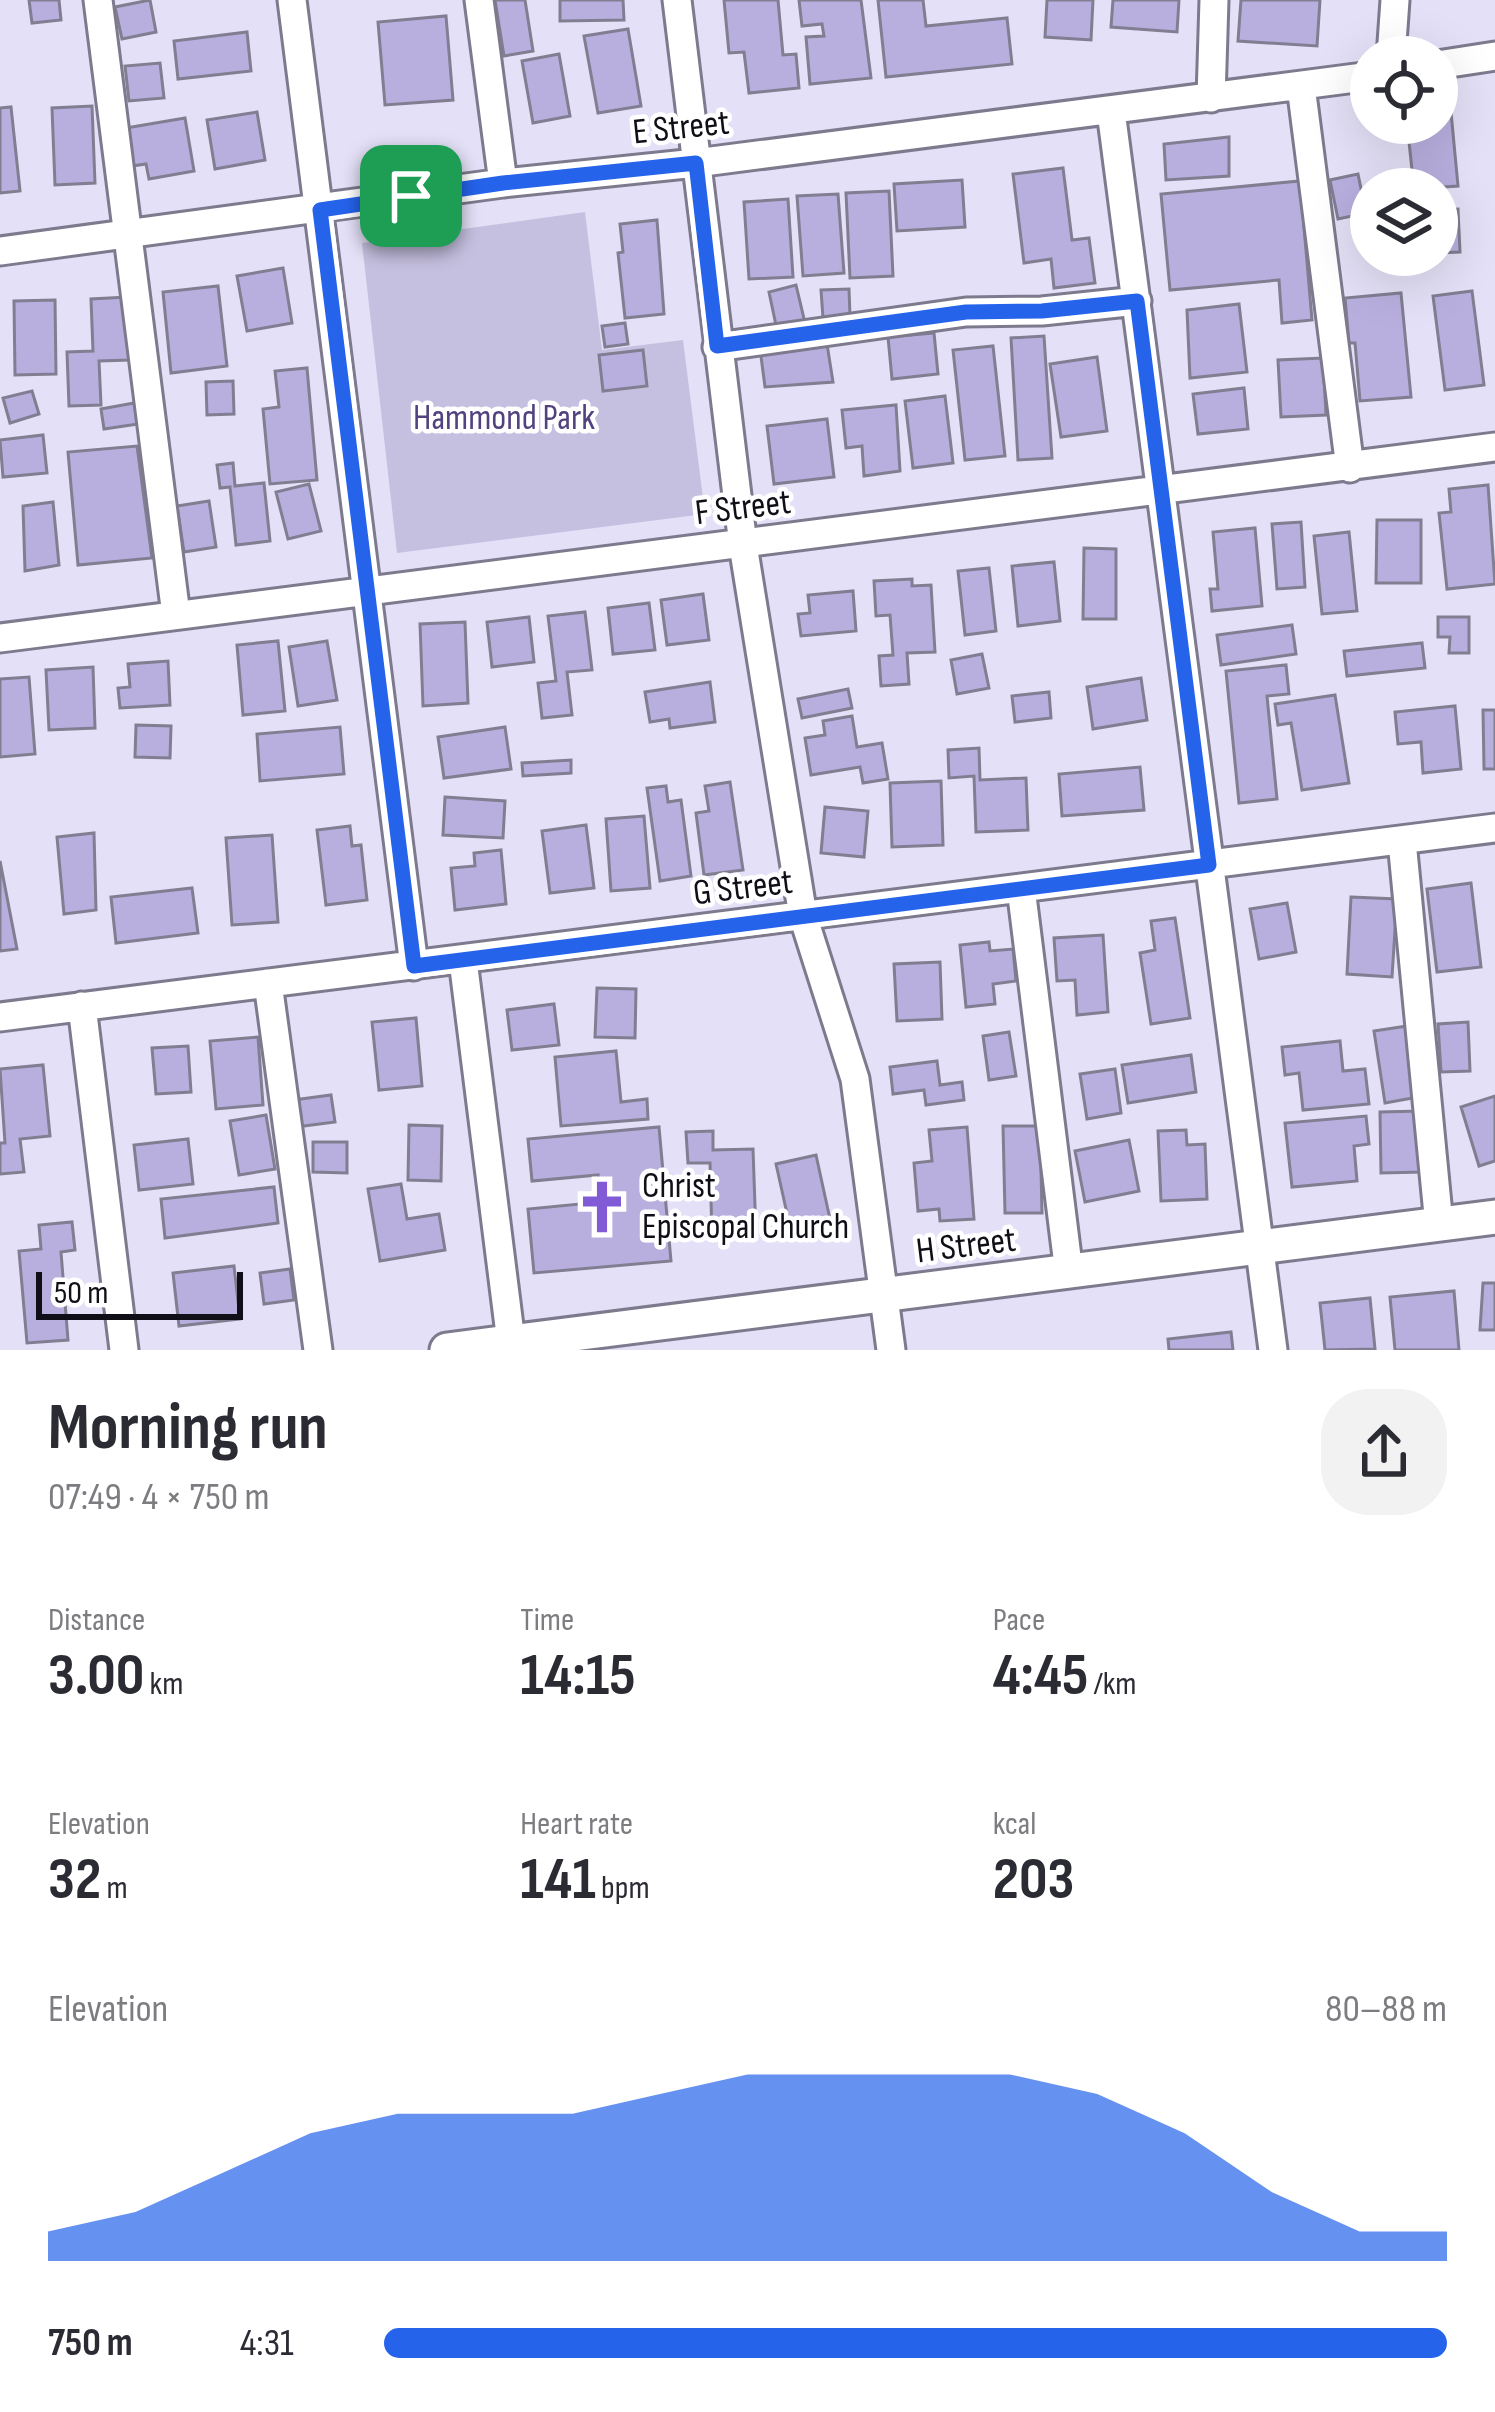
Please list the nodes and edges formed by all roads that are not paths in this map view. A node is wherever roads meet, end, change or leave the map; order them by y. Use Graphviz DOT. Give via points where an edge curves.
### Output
graph roads {
  1 [pos="98,0"];
  2 [pos="292,0"];
  3 [pos="479,0"];
  4 [pos="677,0"];
  5 [pos="1214,0"];
  6 [pos="1395,0"];
  7 [pos="1392,36"];
  8 [pos="1495,57"];
  9 [pos="1458,62"];
  10 [pos="1350,79"];
  11 [pos="1301,86"];
  12 [pos="1211,98"];
  13 [pos="1111,110"];
  14 [pos="696,163"];
  15 [pos="503,183"];
  16 [pos="320,210"];
  17 [pos="127,231"];
  18 [pos="0,251"];
  19 [pos="1137,301"];
  20 [pos="717,346"];
  21 [pos="1495,447"];
  22 [pos="1350,468"];
  23 [pos="1162,490"];
  24 [pos="743,545"];
  25 [pos="367,591"];
  26 [pos="176,615"];
  27 [pos="0,638"];
  28 [pos="1495,828"];
  29 [pos="1402,841"];
  30 [pos="1209,865"];
  31 [pos="1021,888"];
  32 [pos="803,916"];
  33 [pos="463,960"];
  34 [pos="414,966"];
  35 [pos="268,983"];
  36 [pos="82,1006"];
  37 [pos="0,1017"];
  38 [pos="1495,1217"];
  39 [pos="1438,1225"];
  40 [pos="1261,1247"];
  41 [pos="1069,1273"];
  42 [pos="883,1297"];
  43 [pos="511,1346"];
  44 [pos="124,1350"];
  45 [pos="318,1350"];
  46 [pos="447,1350"];
  47 [pos="891,1350"];
  48 [pos="1274,1350"];
  1 -- 17 [label="street"];
  2 -- 16 [label="street"];
  3 -- 15 [label="street"];
  4 -- 14 [label="street"];
  5 -- 12 [label="street"];
  6 -- 7 [label="street"];
  8 -- 9 [label="street"];
  10 -- 11 [label="street, E Street"];
  11 -- 12 [label="street, E Street"];
  11 -- 22 [label="street"];
  12 -- 13 [label="street, E Street"];
  13 -- 14 [label="street, E Street"];
  13 -- 19 [label="street"];
  14 -- 15 [label="street, E Street"];
  14 -- 20 [label="street"];
  15 -- 16 [label="street, E Street"];
  16 -- 17 [label="street, E Street"];
  16 -- 25 [label="street"];
  17 -- 18 [label="street, E Street"];
  17 -- 26 [label="street"];
  19 -- 20 [label="street" via="966,312"];
  19 -- 23 [label="street"];
  20 -- 24 [label="street"];
  21 -- 22 [label="street, F Street"];
  22 -- 23 [label="street, F Street"];
  23 -- 24 [label="street, F Street"];
  23 -- 30 [label="street"];
  24 -- 25 [label="street, F Street"];
  24 -- 32 [label="street"];
  25 -- 26 [label="street, F Street"];
  25 -- 34 [label="street"];
  26 -- 27 [label="street, F Street"];
  28 -- 29 [label="street, G Street"];
  29 -- 30 [label="street, G Street"];
  29 -- 39 [label="street"];
  30 -- 31 [label="street, G Street"];
  30 -- 40 [label="street"];
  31 -- 32 [label="street, G Street"];
  31 -- 41 [label="street"];
  32 -- 33 [label="street, G Street"];
  32 -- 42 [label="street" via="855,1079"];
  33 -- 34 [label="street, G Street"];
  33 -- 43 [label="street"];
  34 -- 35 [label="street, G Street"];
  35 -- 36 [label="street, G Street"];
  35 -- 45 [label="street"];
  36 -- 37 [label="street, G Street"];
  36 -- 44 [label="street"];
  38 -- 39 [label="main road, H Street"];
  39 -- 40 [label="main road, H Street"];
  40 -- 41 [label="main road, H Street"];
  40 -- 48 [label="street"];
  41 -- 42 [label="main road, H Street"];
  42 -- 43 [label="main road, H Street"];
  42 -- 47 [label="street"];
  43 -- 46 [label="main road, H Street"];
}
